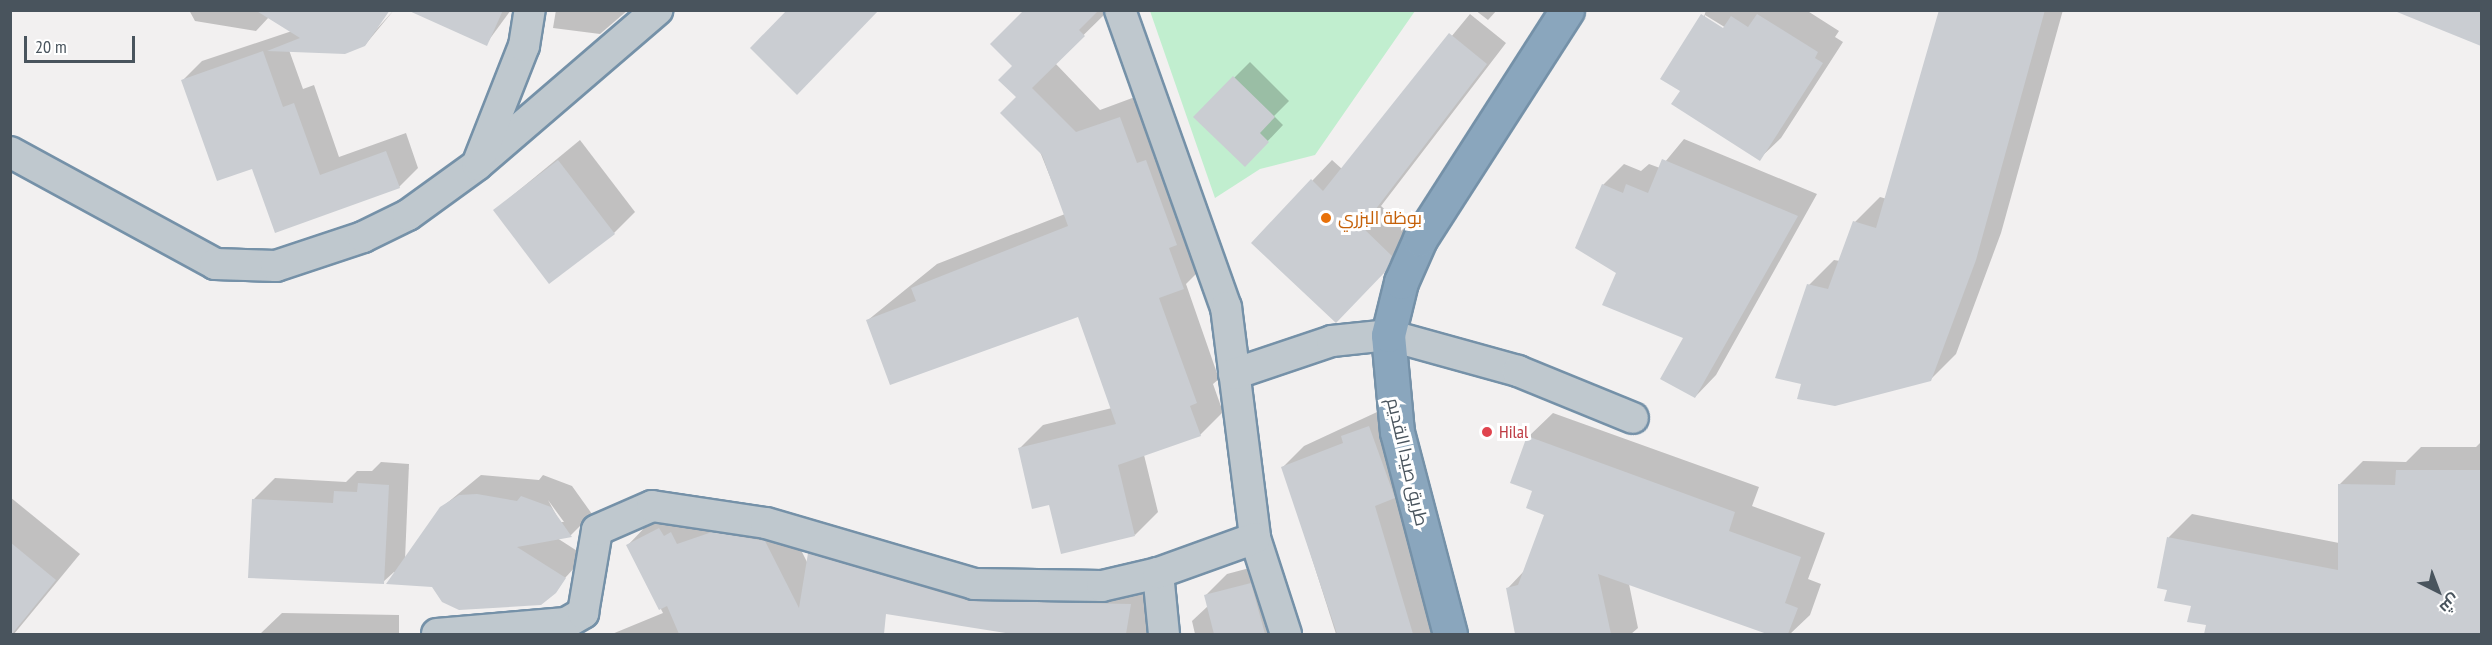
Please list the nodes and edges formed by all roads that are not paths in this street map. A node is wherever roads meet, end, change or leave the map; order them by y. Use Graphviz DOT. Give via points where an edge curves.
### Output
graph roads {
  1 [pos="531,10"];
  2 [pos="657,10"];
  3 [pos="1120,10"];
  4 [pos="1566,10"];
  5 [pos="10,152"];
  6 [pos="477,165"];
  7 [pos="1388,335"];
  8 [pos="1234,374"];
  9 [pos="1633,418"];
  10 [pos="1255,538"];
  11 [pos="1158,573"];
  12 [pos="436,634"];
  13 [pos="1164,634"];
  14 [pos="1286,634"];
  15 [pos="1450,634"];
  1 -- 6 [label="street" via="524,46"];
  2 -- 6 [label="street"];
  3 -- 8 [label="street" via="1226,307"];
  4 -- 7 [label="highway, طريق صيدا القديم" via="1420,239 1401,282"];
  5 -- 6 [label="street" via="182,249 214,264 245,268 307,258 363,237 408,215"];
  7 -- 8 [label="street" via="1332,341"];
  7 -- 9 [label="street" via="1518,371"];
  7 -- 15 [label="highway, طريق صيدا القديم" via="1396,432"];
  8 -- 10 [label="street"];
  10 -- 11 [label="street"];
  10 -- 14 [label="street"];
  11 -- 12 [label="street" via="1102,586 974,584 766,523 652,506 597,530 583,613 566,623"];
  11 -- 13 [label="street"];
}
